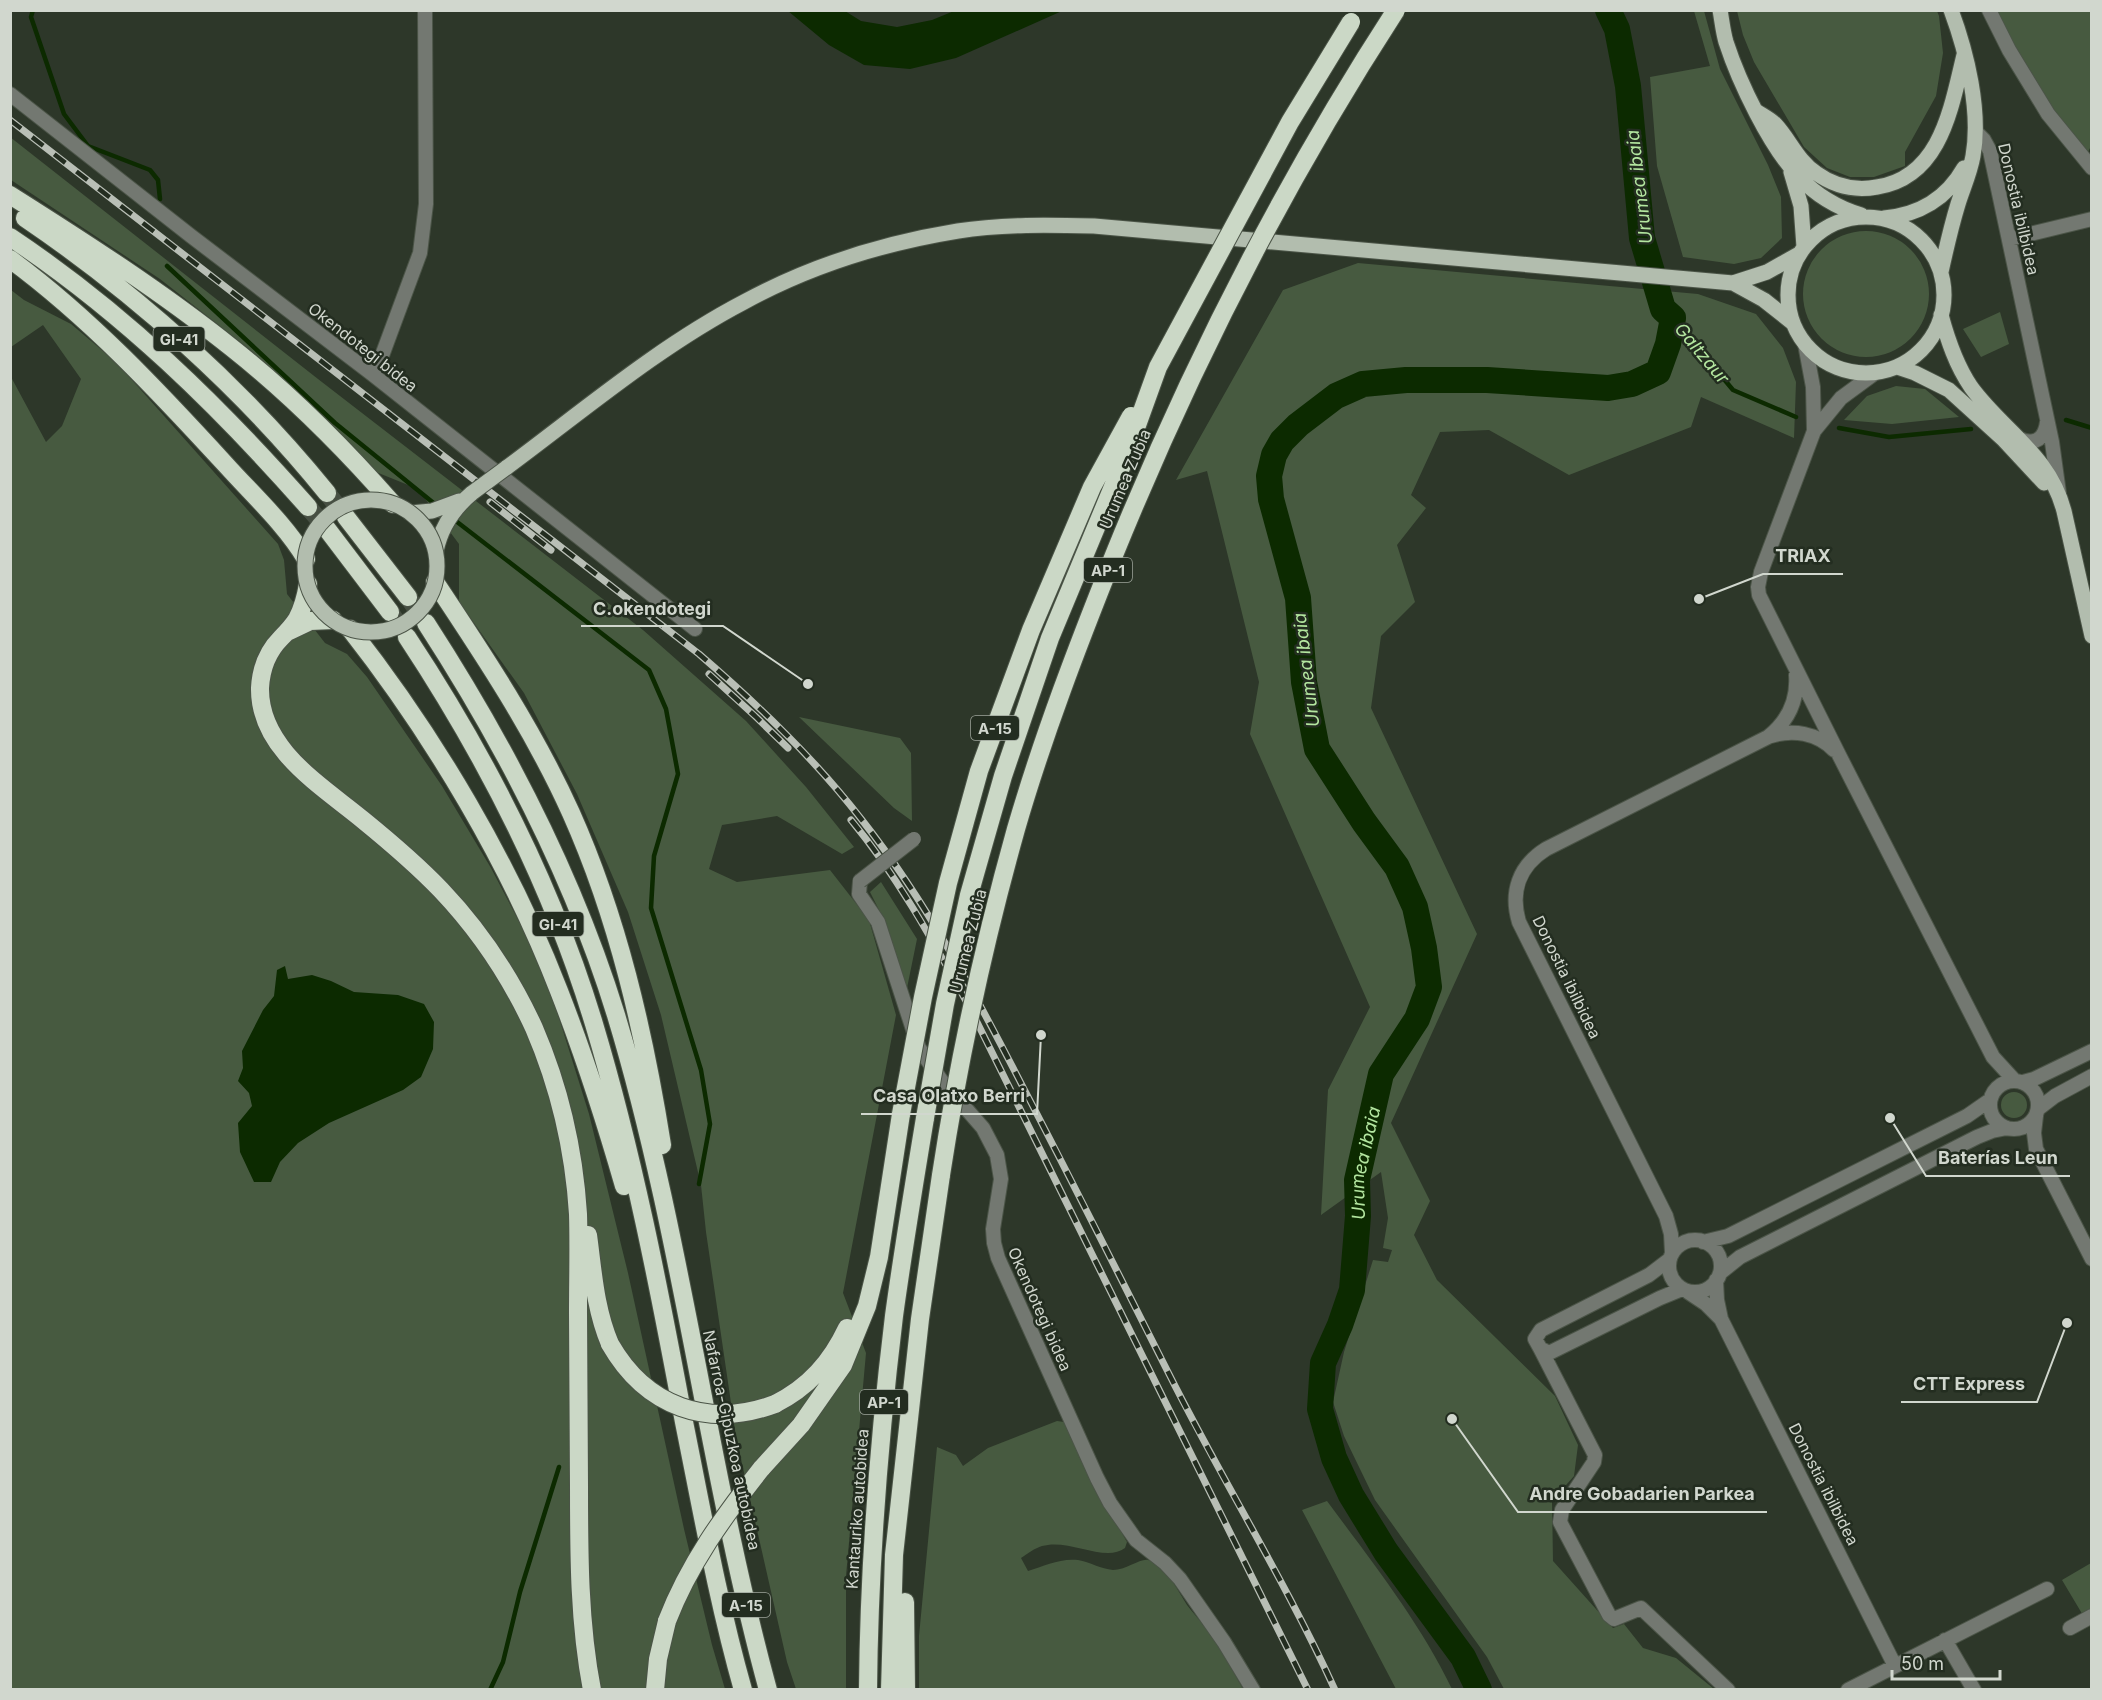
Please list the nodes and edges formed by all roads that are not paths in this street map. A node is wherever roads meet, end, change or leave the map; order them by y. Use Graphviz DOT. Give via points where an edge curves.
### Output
graph roads {
  1 [pos="1359,10"];
  2 [pos="1396,10"];
  3 [pos="1720,10"];
  4 [pos="1951,10"];
  5 [pos="1989,10"];
  6 [pos="424,11"];
  7 [pos="1964,55"];
  8 [pos="10,94"];
  9 [pos="1756,111"];
  10 [pos="1975,136"];
  11 [pos="1789,166"];
  12 [pos="2091,168"];
  13 [pos="10,195"];
  14 [pos="10,208"];
  15 [pos="1864,216"];
  16 [pos="1882,218"];
  17 [pos="2091,219"];
  18 [pos="10,237"];
  19 [pos="2009,239"];
  20 [pos="1802,250"];
  21 [pos="10,258"];
  22 [pos="1941,272"];
  23 [pos="1733,283"];
  24 [pos="1941,315"];
  25 [pos="1793,323"];
  26 [pos="1805,344"];
  27 [pos="1158,367"];
  28 [pos="1897,367"];
  29 [pos="1875,373"];
  30 [pos="372,374"];
  31 [pos="2048,420"];
  32 [pos="1814,431"];
  33 [pos="2002,439"];
  34 [pos="2020,439"];
  35 [pos="2052,442"];
  36 [pos="2039,460"];
  37 [pos="327,493"];
  38 [pos="472,493"];
  39 [pos="2059,495"];
  40 [pos="393,504"];
  41 [pos="308,507"];
  42 [pos="410,513"];
  43 [pos="346,517"];
  44 [pos="2066,522"];
  45 [pos="327,529"];
  46 [pos="436,551"];
  47 [pos="306,559"];
  48 [pos="435,582"];
  49 [pos="308,584"];
  50 [pos="408,597"];
  51 [pos="390,612"];
  52 [pos="333,620"];
  53 [pos="426,623"];
  54 [pos="350,629"];
  55 [pos="694,629"];
  56 [pos="289,631"];
  57 [pos="2091,634"];
  58 [pos="407,637"];
  59 [pos="1795,669"];
  60 [pos="1768,736"];
  61 [pos="1838,753"];
  62 [pos="914,839"];
  63 [pos="2091,1051"];
  64 [pos="2091,1076"];
  65 [pos="2019,1081"];
  66 [pos="1990,1100"];
  67 [pos="2037,1113"];
  68 [pos="925,1118"];
  69 [pos="2008,1129"];
  70 [pos="2036,1149"];
  71 [pos="893,1165"];
  72 [pos="663,1198"];
  73 [pos="578,1214"];
  74 [pos="646,1235"];
  75 [pos="1703,1242"];
  76 [pos="1671,1256"];
  77 [pos="2091,1259"];
  78 [pos="1718,1277"];
  79 [pos="1685,1290"];
  80 [pos="1721,1319"];
  81 [pos="1540,1348"];
  82 [pos="903,1477"];
  83 [pos="2047,1589"];
  84 [pos="2091,1616"];
  85 [pos="2070,1628"];
  86 [pos="1945,1640"];
  87 [pos="1895,1666"];
  88 [pos="592,1689"];
  89 [pos="655,1689"];
  90 [pos="742,1689"];
  91 [pos="768,1689"];
  92 [pos="868,1689"];
  93 [pos="890,1689"];
  94 [pos="906,1689"];
  95 [pos="1253,1689"];
  96 [pos="1728,1689"];
  97 [pos="1848,1689"];
  98 [pos="1974,1689"];
  1 -- 27 [label="highway, Urumea Zubia / AP-1, bridge" via="1290,122"];
  2 -- 82 [label="highway, Urumea Zubia / AP-1, bridge" via="1288,189 1212,333 1152,462 1080,639 1017,828 956,1078 920,1319"];
  3 -- 9 [label="main road" via="1726,41"];
  4 -- 7 [label="main road, Donostia ibilbidea"];
  5 -- 12 [label="street" via="2048,114"];
  6 -- 30 [label="street" via="426,204 420,253"];
  7 -- 9 [label="main road" via="1943,131 1932,153 1906,177 1883,186 1853,188 1824,178 1805,164 1774,123"];
  7 -- 10 [label="main road, Donostia ibilbidea" via="1975,109"];
  8 -- 30 [label="street, Okendotegi bidea"];
  9 -- 11 [label="main road"];
  10 -- 16 [label="main road" via="1964,167 1944,194 1910,214"];
  10 -- 19 [label="street, Donostia ibilbidea" via="1989,147"];
  10 -- 22 [label="main road"];
  11 -- 15 [label="main road" via="1822,197"];
  11 -- 20 [label="main road" via="1801,206"];
  13 -- 40 [label="highway" via="162,295 233,349 332,439"];
  14 -- 37 [label="highway, GI-41" via="115,285 213,370"];
  15 -- 16 [label="main road"];
  15 -- 20 [label="main road" via="1831,225"];
  16 -- 22 [label="main road" via="1921,238"];
  17 -- 19 [label="street"];
  18 -- 41 [label="highway, GI-41" via="101,304 187,379"];
  19 -- 31 [label="street, Donostia ibilbidea"];
  20 -- 23 [label="main road" via="1767,272"];
  20 -- 25 [label="main road" via="1789,281"];
  21 -- 47 [label="highway" via="84,321 173,408 288,532"];
  22 -- 24 [label="main road"];
  23 -- 25 [label="main road" via="1764,300"];
  23 -- 38 [label="main road, bridge" via="1168,231 1071,225 970,230 900,242 838,260 743,302 658,355"];
  24 -- 28 [label="main road" via="1929,342"];
  24 -- 34 [label="main road, Donostia ibilbidea" via="1963,375"];
  25 -- 26 [label="main road"];
  26 -- 29 [label="main road" via="1836,367"];
  26 -- 32 [label="street, Donostia ibilbidea" via="1813,387"];
  27 -- 68 [label="highway, Urumea Zubia / AP-1, bridge" via="1127,453 1050,638 1004,776 969,895"];
  27 -- 71 [label="highway, A-15, bridge" via="1092,487 1031,630 980,771 948,883"];
  28 -- 29 [label="main road"];
  28 -- 33 [label="main road, Donostia ibilbidea" via="1949,390"];
  29 -- 32 [label="street, Donostia ibilbidea" via="1841,398"];
  30 -- 55 [label="street, Okendotegi bidea"];
  31 -- 34 [label="street" via="2045,433 2038,440"];
  31 -- 35 [label="street, Donostia ibilbidea"];
  32 -- 59 [label="street, Donostia ibilbidea" via="1758,587"];
  33 -- 36 [label="street"];
  33 -- 44 [label="main road, Donostia ibilbidea" via="2043,482"];
  34 -- 36 [label="main road, Donostia ibilbidea"];
  35 -- 36 [label="street" via="2049,453"];
  35 -- 39 [label="street, Donostia ibilbidea"];
  36 -- 39 [label="main road, Donostia ibilbidea"];
  38 -- 42 [label="main road" via="443,508"];
  38 -- 46 [label="main road" via="448,519"];
  39 -- 44 [label="main road, Donostia ibilbidea"];
  40 -- 42 [label="main road, bridge"];
  40 -- 47 [label="main road, bridge" via="364,501 336,511 315,532"];
  42 -- 46 [label="main road, bridge" via="426,530"];
  43 -- 50 [label="highway"];
  44 -- 57 [label="main road, Donostia ibilbidea"];
  45 -- 51 [label="highway"];
  46 -- 48 [label="main road, bridge"];
  47 -- 49 [label="main road, bridge"];
  48 -- 54 [label="main road, bridge" via="421,609 396,628 381,632"];
  48 -- 72 [label="highway" via="518,710 571,813 606,903 625,964 658,1120 666,1170"];
  49 -- 52 [label="main road, bridge" via="317,604"];
  49 -- 56 [label="highway" via="302,609"];
  52 -- 54 [label="main road, bridge"];
  52 -- 56 [label="highway" via="310,621"];
  53 -- 72 [label="highway, GI-41" via="516,776 578,911 615,1013"];
  54 -- 74 [label="highway" via="470,806 529,921 558,989 632,1212"];
  56 -- 73 [label="highway" via="273,647 264,666 261,697 266,721 280,745 304,772 417,866 483,941 518,997 556,1087 570,1150"];
  58 -- 74 [label="highway, GI-41" via="495,784 556,918 593,1021"];
  59 -- 60 [label="street, Donostia ibilbidea" via="1797,687 1792,706 1783,723"];
  59 -- 61 [label="street, Donostia ibilbidea"];
  60 -- 61 [label="street, Donostia ibilbidea" via="1804,733 1822,740"];
  60 -- 76 [label="street, Donostia ibilbidea" via="1546,849 1522,871 1515,891 1519,922 1666,1216"];
  61 -- 65 [label="street, Donostia ibilbidea" via="1993,1057"];
  62 -- 95 [label="street, Okendotegi bidea, bridge" via="860,881 859,894 878,922 919,1048 983,1128 997,1155 1001,1179 993,1229 998,1258 1097,1478 1131,1535 1165,1563 1196,1600"];
  63 -- 65 [label="street" via="2034,1079"];
  64 -- 67 [label="street" via="2055,1096"];
  65 -- 66 [label="street" via="2002,1084"];
  65 -- 67 [label="street" via="2036,1093"];
  66 -- 69 [label="street" via="1994,1118"];
  66 -- 75 [label="street" via="1967,1116 1728,1236"];
  67 -- 69 [label="street" via="2027,1126"];
  67 -- 70 [label="street"];
  68 -- 92 [label="highway, Kantauriko autobidea / AP-1" via="894,1314 882,1428"];
  69 -- 70 [label="street"];
  69 -- 78 [label="street" via="1977,1137 1740,1257"];
  70 -- 77 [label="street"];
  71 -- 73 [label="highway, bridge" via="863,1289 847,1329 813,1379 789,1397 746,1413 714,1415 682,1408 640,1383 618,1358 604,1329 588,1235"];
  71 -- 89 [label="highway, bridge" via="867,1306 843,1365 801,1425 722,1518 699,1554 667,1621"];
  72 -- 91 [label="highway, Nafarroa-Gipuzkoa autobidea / A-15" via="730,1530"];
  73 -- 88 [label="highway" via="579,1546"];
  74 -- 90 [label="highway, A-15"];
  75 -- 76 [label="street" via="1686,1242"];
  75 -- 78 [label="street" via="1719,1257"];
  76 -- 79 [label="street" via="1672,1280"];
  76 -- 81 [label="street" via="1649,1275 1541,1330 1535,1339"];
  78 -- 79 [label="street" via="1704,1291"];
  78 -- 80 [label="street, Donostia ibilbidea"];
  79 -- 80 [label="street, Donostia ibilbidea"];
  79 -- 81 [label="street" via="1660,1298 1549,1353"];
  80 -- 87 [label="street, Donostia ibilbidea"];
  81 -- 96 [label="street" via="1594,1455 1594,1462 1562,1510 1560,1522 1609,1615 1620,1618 1641,1608"];
  82 -- 93 [label="highway, AP-1" via="894,1555"];
  82 -- 94 [label="highway"];
  83 -- 86 [label="street"];
  84 -- 85 [label="street"];
  86 -- 87 [label="street"];
  86 -- 98 [label="street"];
  87 -- 97 [label="street"];
}
